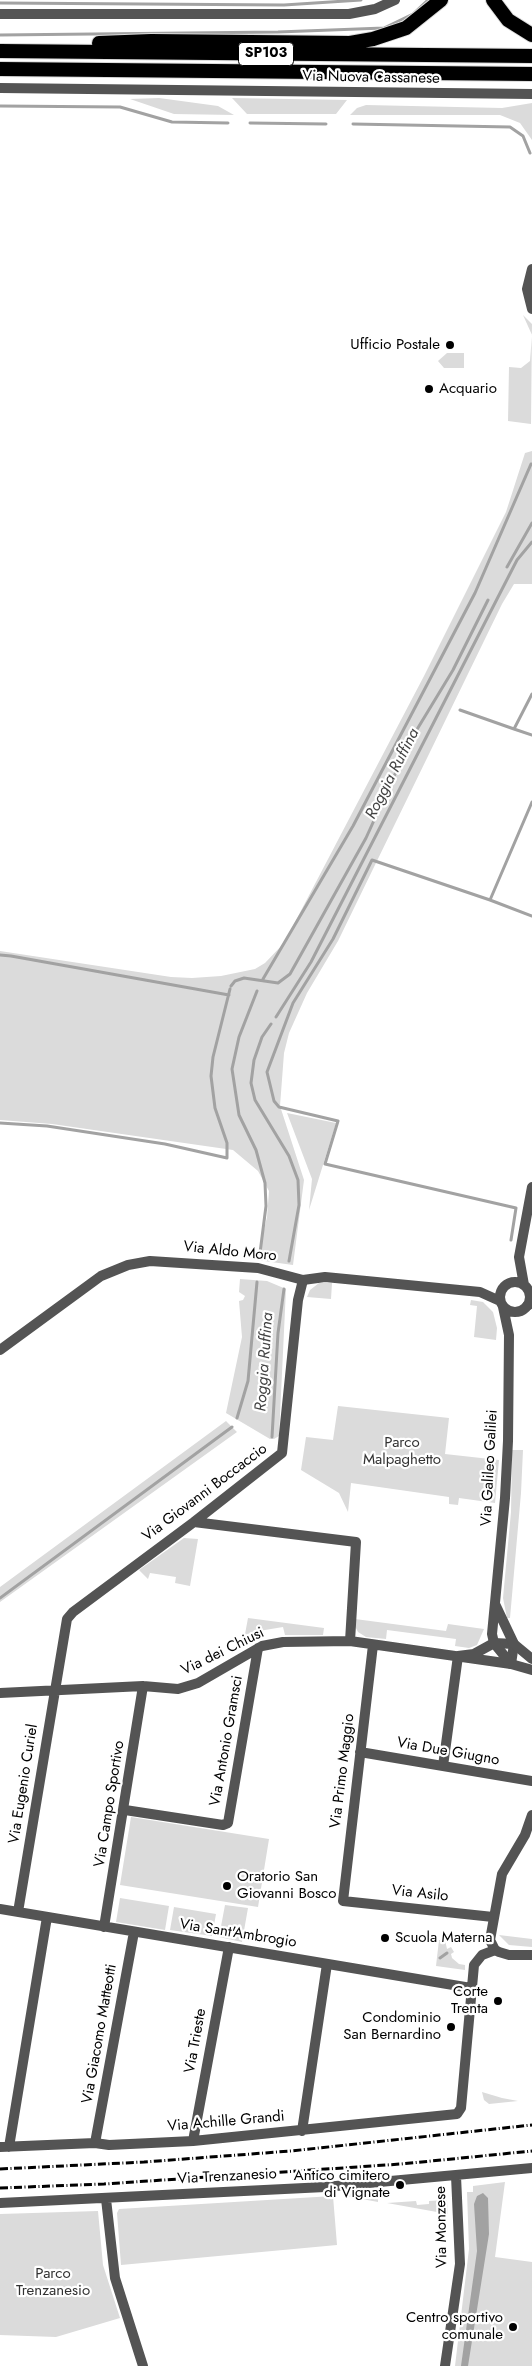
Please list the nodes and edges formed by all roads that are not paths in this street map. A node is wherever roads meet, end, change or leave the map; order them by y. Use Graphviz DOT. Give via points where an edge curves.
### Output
graph roads {
  1 [pos="395,0"];
  2 [pos="441,0"];
  3 [pos="493,0"];
  4 [pos="0,14"];
  5 [pos="532,36"];
  6 [pos="0,50"];
  7 [pos="532,56"];
  8 [pos="0,69"];
  9 [pos="532,74"];
  10 [pos="0,88"];
  11 [pos="532,94"];
  12 [pos="532,269"];
  13 [pos="532,309"];
  14 [pos="532,1187"];
  15 [pos="519,1257"];
  16 [pos="303,1280"];
  17 [pos="506,1284"];
  18 [pos="528,1287"];
  19 [pos="480,1292"];
  20 [pos="502,1304"];
  21 [pos="526,1307"];
  22 [pos="509,1335"];
  23 [pos="0,1350"];
  24 [pos="194,1522"];
  25 [pos="495,1603"];
  26 [pos="350,1641"];
  27 [pos="494,1644"];
  28 [pos="514,1644"];
  29 [pos="373,1645"];
  30 [pos="258,1648"];
  31 [pos="458,1656"];
  32 [pos="532,1659"];
  33 [pos="511,1664"];
  34 [pos="532,1670"];
  35 [pos="144,1686"];
  36 [pos="55,1691"];
  37 [pos="0,1693"];
  38 [pos="360,1752"];
  39 [pos="443,1766"];
  40 [pos="532,1781"];
  41 [pos="124,1810"];
  42 [pos="532,1815"];
  43 [pos="344,1901"];
  44 [pos="0,1909"];
  45 [pos="18,1912"];
  46 [pos="47,1917"];
  47 [pos="493,1917"];
  48 [pos="104,1927"];
  49 [pos="134,1932"];
  50 [pos="228,1947"];
  51 [pos="494,1950"];
  52 [pos="532,1955"];
  53 [pos="327,1964"];
  54 [pos="471,1988"];
  55 [pos="302,2131"];
  56 [pos="193,2141"];
  57 [pos="96,2142"];
  58 [pos="5,2147"];
  59 [pos="532,2168"];
  60 [pos="456,2176"];
  61 [pos="106,2199"];
  62 [pos="0,2203"];
  63 [pos="144,2366"];
  64 [pos="445,2366"];
  1 -- 4 [label="street" via="375,9 349,14"];
  2 -- 6 [label="highway, SP103" via="423,17 399,32 343,44 151,41"];
  3 -- 5 [label="highway" via="508,20"];
  6 -- 7 [label="highway, SP103"];
  8 -- 9 [label="highway, SP103"];
  10 -- 11 [label="street, Via Nuova Cassanese"];
  12 -- 13 [label="street" via="527,287"];
  14 -- 15 [label="street"];
  15 -- 17 [label="street"];
  15 -- 18 [label="street"];
  16 -- 19 [label="street, Via Aldo Moro" via="325,1277"];
  16 -- 23 [label="street, Via Aldo Moro" via="251,1268 168,1260 128,1265 98,1278"];
  16 -- 24 [label="street, Via Giovanni Boccaccio" via="298,1300 282,1453"];
  17 -- 18 [label="street" via="516,1281"];
  17 -- 19 [label="street, Via Aldo Moro"];
  17 -- 20 [label="street" via="500,1291"];
  18 -- 21 [label="street" via="530,1296"];
  19 -- 20 [label="street, Via Aldo Moro"];
  20 -- 21 [label="street" via="511,1312"];
  20 -- 22 [label="street, Via Galileo Galilei"];
  21 -- 22 [label="street, Via Galileo Galilei"];
  22 -- 25 [label="street, Via Galileo Galilei" via="505,1498"];
  24 -- 26 [label="street" via="356,1542"];
  24 -- 36 [label="street, Via Giovanni Boccaccio" via="68,1617"];
  25 -- 27 [label="street, Via Galileo Galilei"];
  25 -- 28 [label="street"];
  26 -- 29 [label="street, Via dei Chiusi"];
  26 -- 30 [label="street, Via dei Chiusi" via="283,1642"];
  27 -- 28 [label="street"];
  27 -- 31 [label="street, Via dei Chiusi" via="474,1654"];
  27 -- 33 [label="street"];
  28 -- 32 [label="street"];
  28 -- 33 [label="street"];
  29 -- 31 [label="street, Via dei Chiusi"];
  29 -- 38 [label="street, Via Primo Maggio"];
  30 -- 35 [label="street, Via dei Chiusi" via="191,1686 174,1689"];
  30 -- 41 [label="street, Via Antonio Gramsci" via="228,1823 222,1826"];
  31 -- 33 [label="street, Via dei Chiusi"];
  31 -- 39 [label="street"];
  33 -- 34 [label="street, Via dei Chiusi"];
  35 -- 36 [label="street, Via dei Chiusi"];
  35 -- 41 [label="street, Via Campo Sportivo"];
  36 -- 37 [label="street, Via dei Chiusi"];
  36 -- 45 [label="street, Via Eugenio Curiel"];
  38 -- 39 [label="street, Via Due Giugno"];
  38 -- 43 [label="street, Via Primo Maggio"];
  39 -- 40 [label="street, Via Due Giugno"];
  41 -- 48 [label="street, Via Campo Sportivo"];
  42 -- 47 [label="street" via="525,1835 502,1874"];
  43 -- 47 [label="street, Via Asilo"];
  44 -- 45 [label="street, Via Sant'Ambrogio"];
  45 -- 46 [label="street, Via Sant'Ambrogio"];
  46 -- 48 [label="street, Via Sant'Ambrogio"];
  46 -- 58 [label="street"];
  47 -- 51 [label="street" via="490,1940"];
  48 -- 49 [label="street, Via Sant'Ambrogio"];
  49 -- 50 [label="street, Via Sant'Ambrogio"];
  49 -- 57 [label="street, Via Giacomo Matteotti"];
  50 -- 53 [label="street, Via Sant'Ambrogio"];
  50 -- 56 [label="street, Via Trieste"];
  51 -- 52 [label="street" via="509,1955"];
  51 -- 54 [label="street" via="476,1961"];
  53 -- 54 [label="street, Via Sant'Ambrogio"];
  53 -- 55 [label="street"];
  54 -- 55 [label="street, Via Achille Grandi" via="461,2108 455,2114"];
  55 -- 56 [label="street, Via Achille Grandi"];
  56 -- 57 [label="street, Via Achille Grandi" via="109,2146"];
  57 -- 58 [label="street, Via Achille Grandi"];
  59 -- 60 [label="street, Via Trenzanesio"];
  60 -- 61 [label="street, Via Trenzanesio"];
  60 -- 64 [label="street, Via Monzese" via="460,2264"];
  61 -- 62 [label="street, Via Trenzanesio"];
  61 -- 63 [label="street" via="114,2278"];
}
